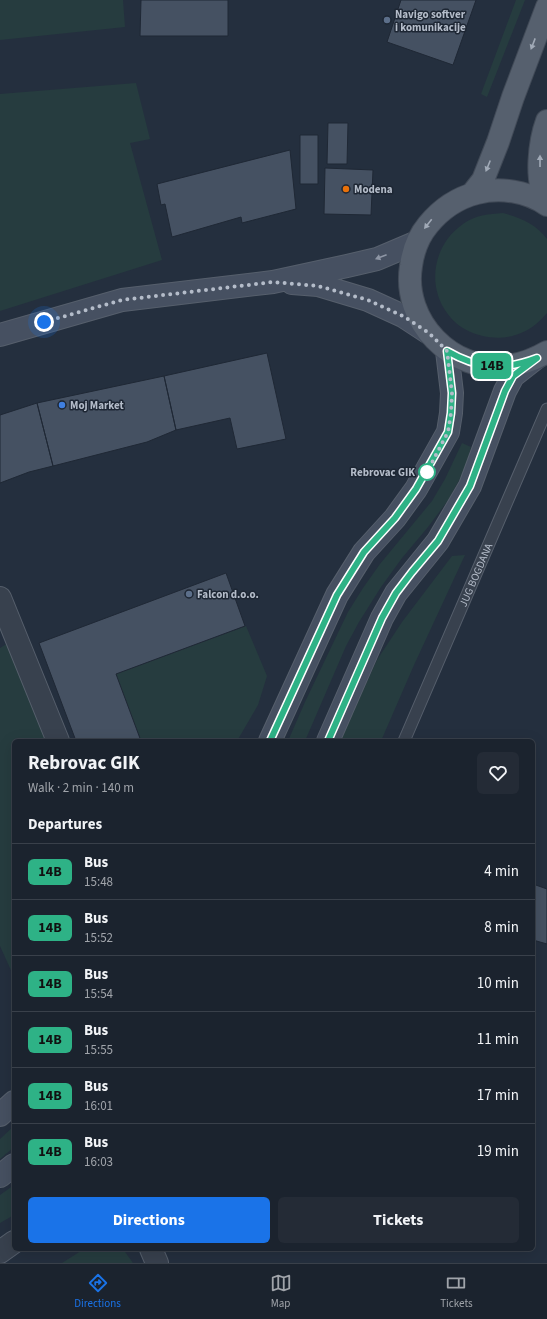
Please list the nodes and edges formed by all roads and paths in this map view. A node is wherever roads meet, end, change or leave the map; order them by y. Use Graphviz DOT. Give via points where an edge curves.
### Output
graph roads {
  1 [pos="547,7"];
  2 [pos="547,121"];
  3 [pos="472,194"];
  4 [pos="547,199"];
  5 [pos="547,205"];
  6 [pos="417,242"];
  7 [pos="273,282"];
  8 [pos="429,333"];
  9 [pos="0,335"];
  10 [pos="447,351"];
  11 [pos="542,355"];
  12 [pos="547,409"];
  13 [pos="0,598"];
  14 [pos="57,739"];
  15 [pos="271,739"];
  16 [pos="329,739"];
  17 [pos="405,739"];
  18 [pos="12,1104"];
  19 [pos="0,1115"];
  20 [pos="12,1167"];
  21 [pos="0,1176"];
  22 [pos="12,1243"];
  23 [pos="152,1251"];
  24 [pos="0,1252"];
  25 [pos="157,1263"];
  1 -- 3 [label="main road, one-way" via="498,142 482,180"];
  4 -- 2 [label="main road, one-way" via="540,176 542,135"];
  3 -- 5 [label="main road" via="502,190 516,192 531,196"];
  3 -- 6 [label="main road, one-way" via="445,207 424,229"];
  6 -- 7 [label="main road, one-way" via="377,259"];
  6 -- 8 [label="main road" via="411,265 410,289 415,310"];
  7 -- 8 [label="main road" via="318,286 368,300 403,316"];
  7 -- 9 [label="main road" via="122,300"];
  8 -- 10 [label="main road"];
  10 -- 11 [label="main road" via="476,364 491,366 522,363"];
  10 -- 15 [label="main road" via="452,393 448,432 416,489 395,518 364,552 337,595"];
  11 -- 16 [label="main road" via="513,376 463,499 438,541 396,593 382,618"];
  12 -- 17 [label="lane, JUG BOGDANA"];
  13 -- 14 [label="street"];
  18 -- 19 [label="main road"];
  20 -- 21 [label="main road"];
  22 -- 24 [label="street"];
  23 -- 25 [label="street"];
}
